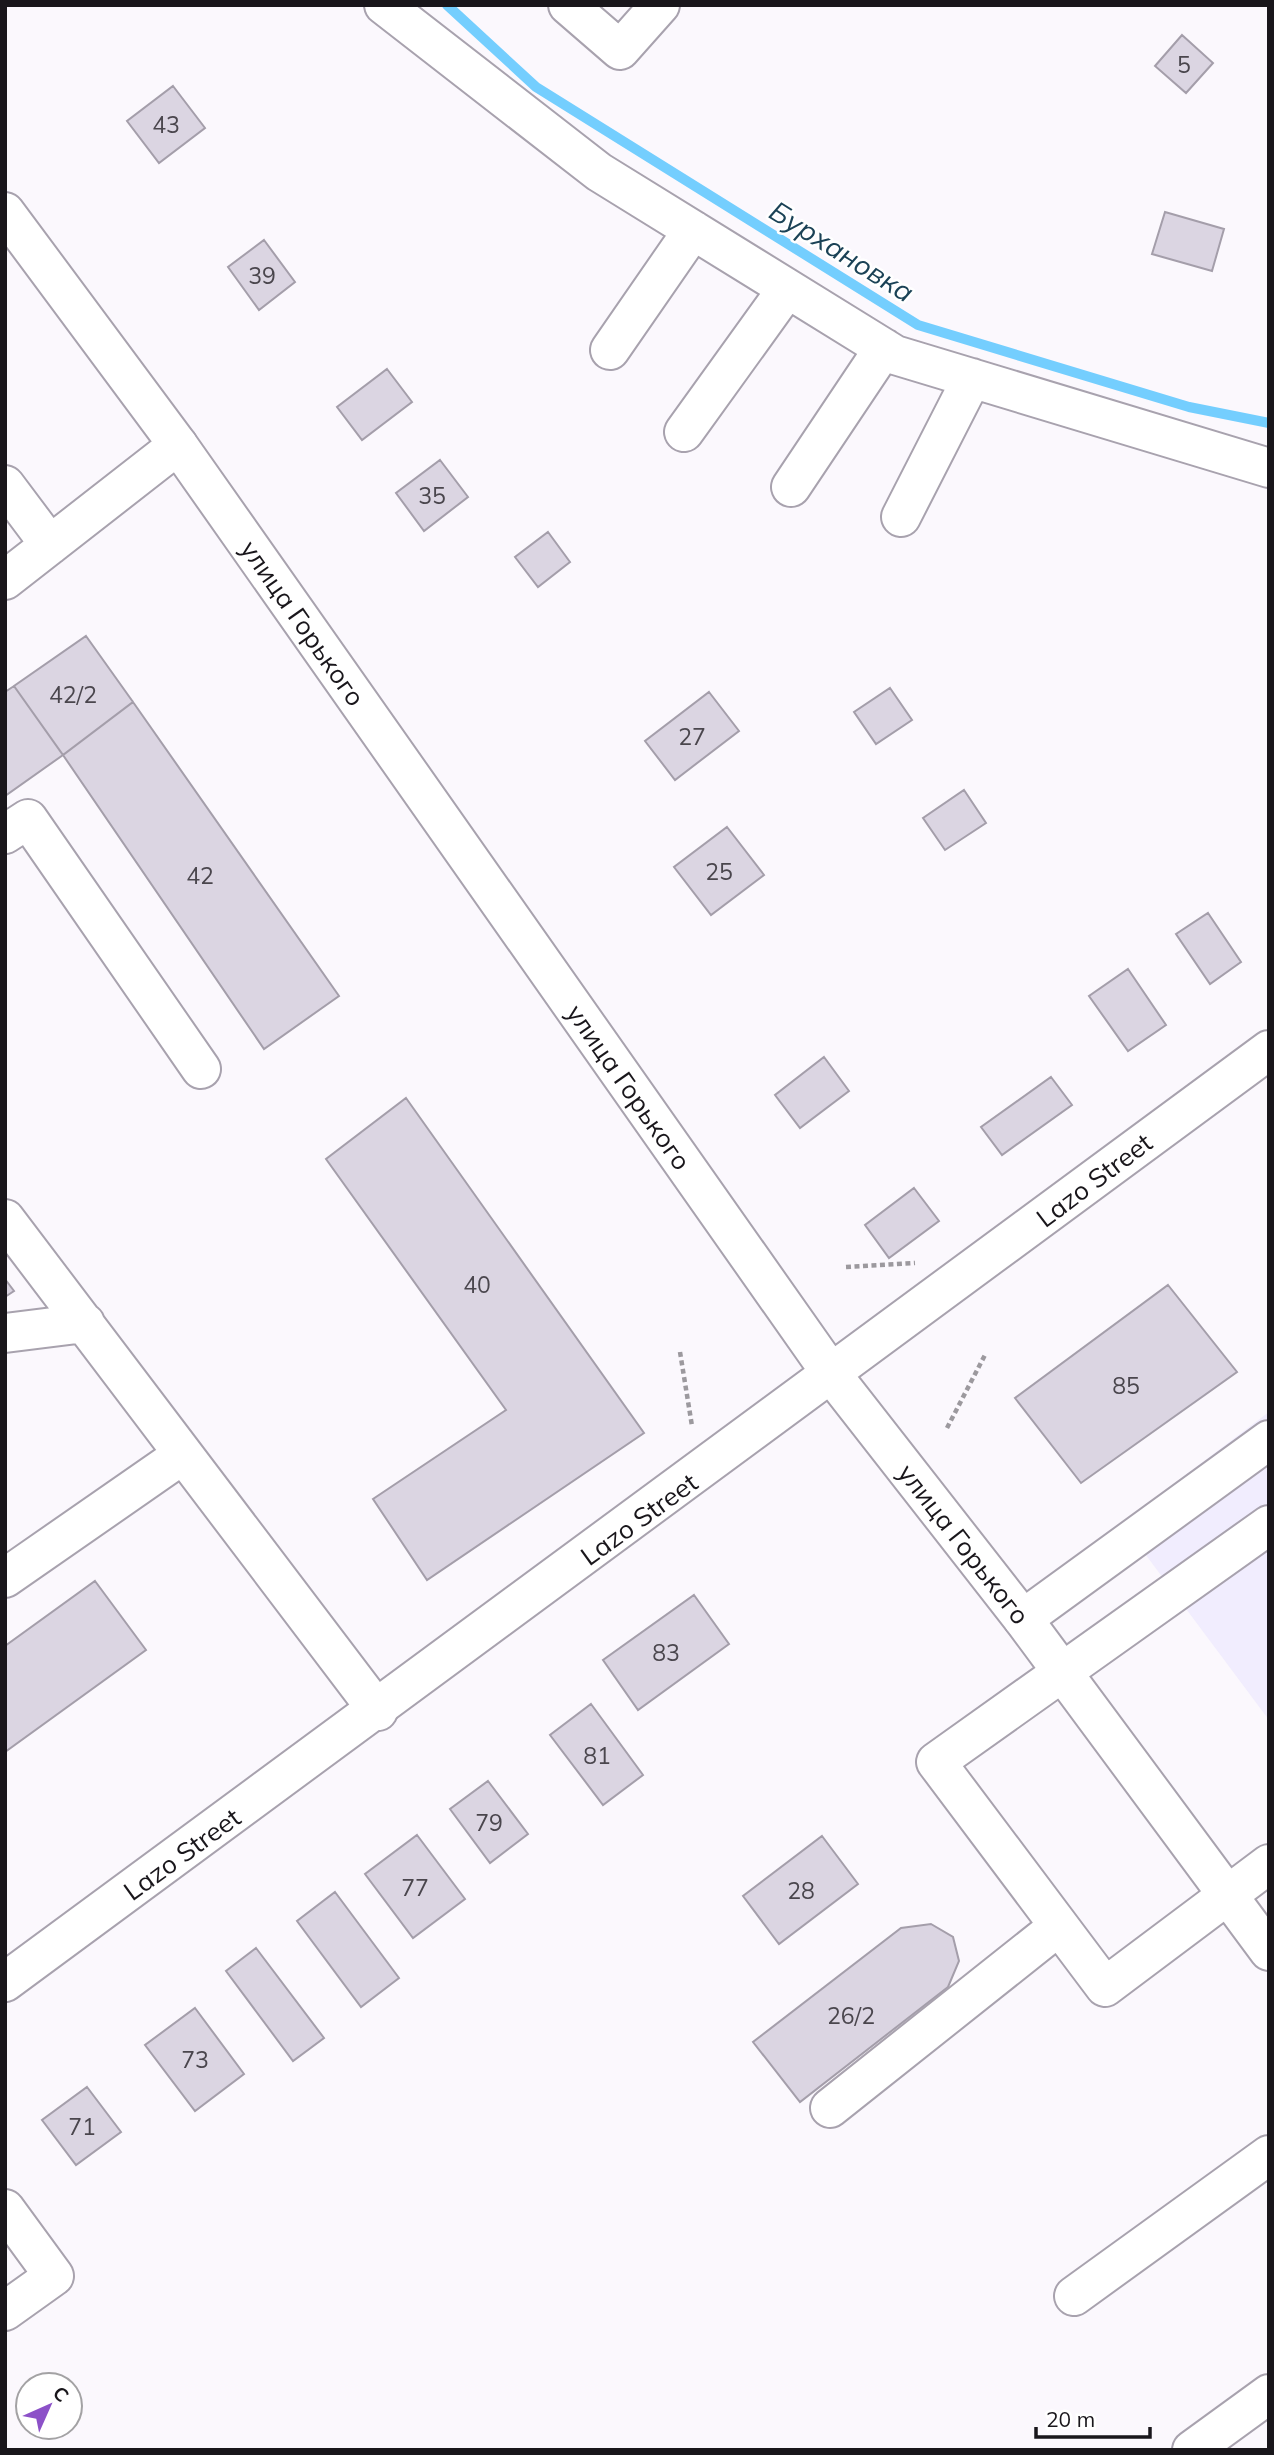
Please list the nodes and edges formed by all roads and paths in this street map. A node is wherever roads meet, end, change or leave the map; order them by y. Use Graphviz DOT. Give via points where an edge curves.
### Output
graph roads {
  1 [pos="384,5"];
  2 [pos="568,5"];
  3 [pos="660,5"];
  4 [pos="5,212"];
  5 [pos="693,230"];
  6 [pos="787,289"];
  7 [pos="884,348"];
  8 [pos="610,349"];
  9 [pos="972,378"];
  10 [pos="684,432"];
  11 [pos="178,445"];
  12 [pos="1269,468"];
  13 [pos="5,485"];
  14 [pos="791,487"];
  15 [pos="901,517"];
  16 [pos="50,545"];
  17 [pos="5,580"];
  18 [pos="5,834"];
  19 [pos="1269,1050"];
  20 [pos="201,1069"];
  21 [pos="5,1219"];
  22 [pos="919,1263"];
  23 [pos="846,1267"];
  24 [pos="85,1323"];
  25 [pos="5,1333"];
  26 [pos="680,1352"];
  27 [pos="986,1353"];
  28 [pos="833,1376"];
  29 [pos="692,1426"];
  30 [pos="947,1429"];
  31 [pos="1269,1440"];
  32 [pos="182,1455"];
  33 [pos="1269,1524"];
  34 [pos="5,1578"];
  35 [pos="1023,1619"];
  36 [pos="1062,1673"];
  37 [pos="378,1711"];
  38 [pos="1269,1864"];
  39 [pos="1228,1895"];
  40 [pos="1059,1926"];
  41 [pos="1269,1951"];
  42 [pos="5,1982"];
  43 [pos="830,2108"];
  44 [pos="1269,2155"];
  45 [pos="5,2209"];
  46 [pos="1074,2296"];
  47 [pos="5,2311"];
  48 [pos="1269,2394"];
  49 [pos="1192,2450"];
  1 -- 5 [label="main road" via="598,172"];
  2 -- 3 [label="main road" via="620,50"];
  4 -- 11 [label="main road, улица Горького"];
  5 -- 6 [label="main road"];
  5 -- 8 [label="main road"];
  6 -- 7 [label="main road"];
  6 -- 10 [label="main road"];
  7 -- 9 [label="main road"];
  7 -- 14 [label="main road"];
  9 -- 12 [label="main road"];
  9 -- 15 [label="main road"];
  11 -- 16 [label="main road"];
  11 -- 28 [label="main road, улица Горького"];
  13 -- 16 [label="main road"];
  16 -- 17 [label="main road"];
  18 -- 20 [label="main road" via="28,819"];
  19 -- 28 [label="main road, Lazo Street"];
  21 -- 24 [label="main road"];
  22 -- 23 [label="path"];
  24 -- 25 [label="main road"];
  24 -- 32 [label="main road"];
  26 -- 29 [label="path"];
  27 -- 30 [label="path"];
  28 -- 35 [label="main road, улица Горького"];
  28 -- 37 [label="main road, Lazo Street"];
  31 -- 35 [label="main road"];
  32 -- 34 [label="main road"];
  32 -- 37 [label="main road"];
  33 -- 36 [label="main road"];
  35 -- 36 [label="main road, улица Горького"];
  36 -- 39 [label="main road, улица Горького"];
  36 -- 40 [label="main road" via="936,1762"];
  37 -- 42 [label="main road, Lazo Street"];
  38 -- 39 [label="main road"];
  39 -- 40 [label="main road" via="1105,1987"];
  39 -- 41 [label="main road, улица Горького"];
  40 -- 43 [label="main road"];
  44 -- 46 [label="main road"];
  45 -- 47 [label="main road" via="54,2276"];
  48 -- 49 [label="main road"];
}
